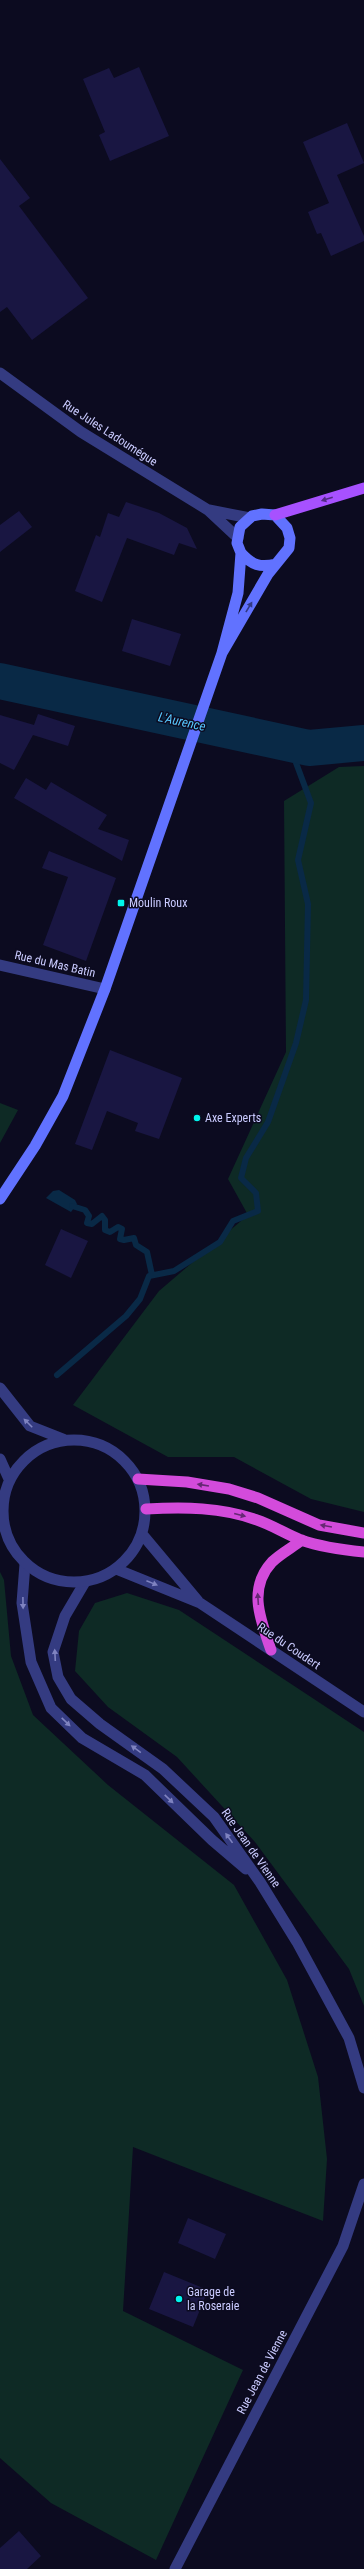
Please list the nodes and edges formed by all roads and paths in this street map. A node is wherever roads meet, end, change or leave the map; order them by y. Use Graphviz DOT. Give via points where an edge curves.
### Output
graph roads {
  1 [pos="0,373"];
  2 [pos="364,488"];
  3 [pos="208,510"];
  4 [pos="275,516"];
  5 [pos="250,518"];
  6 [pos="238,538"];
  7 [pos="241,553"];
  8 [pos="276,564"];
  9 [pos="222,653"];
  10 [pos="0,965"];
  11 [pos="105,989"];
  12 [pos="0,1199"];
  13 [pos="0,1388"];
  14 [pos="63,1439"];
  15 [pos="0,1459"];
  16 [pos="9,1479"];
  17 [pos="138,1479"];
  18 [pos="146,1509"];
  19 [pos="364,1533"];
  20 [pos="142,1534"];
  21 [pos="302,1540"];
  22 [pos="364,1552"];
  23 [pos="25,1564"];
  24 [pos="116,1569"];
  25 [pos="85,1582"];
  26 [pos="200,1603"];
  27 [pos="271,1650"];
  28 [pos="364,1712"];
  29 [pos="260,1882"];
  30 [pos="364,2088"];
  31 [pos="364,2184"];
  32 [pos="176,2569"];
  1 -- 3 [label="street, Rue Jules Ladoumégue" via="81,432"];
  2 -- 4 [label="main road, one-way"];
  3 -- 5 [label="street, Rue Jules Ladoumégue"];
  3 -- 6 [label="street, Rue Jules Ladoumégue"];
  4 -- 5 [label="main road" via="262,514"];
  4 -- 8 [label="main road" via="287,528 290,538 289,548"];
  5 -- 6 [label="main road" via="240,527"];
  6 -- 7 [label="main road"];
  7 -- 8 [label="main road" via="251,564 263,567"];
  7 -- 9 [label="main road" via="238,593"];
  9 -- 8 [label="main road, one-way"];
  9 -- 11 [label="main road"];
  10 -- 11 [label="street, Rue du Mas Batin"];
  11 -- 12 [label="main road" via="63,1096 35,1146"];
  14 -- 13 [label="street, one-way" via="30,1426"];
  14 -- 16 [label="street" via="41,1446 22,1460"];
  14 -- 17 [label="street" via="85,1440 107,1447 125,1460"];
  15 -- 16 [label="street"];
  16 -- 23 [label="street" via="2,1501 3,1524 11,1546"];
  17 -- 18 [label="street"];
  19 -- 17 [label="highway, one-way" via="319,1525 258,1498 229,1489 186,1482"];
  18 -- 20 [label="street"];
  18 -- 21 [label="highway, one-way" via="186,1507 219,1510 257,1520"];
  20 -- 24 [label="street" via="131,1553"];
  20 -- 26 [label="street, Rue du Coudert"];
  21 -- 22 [label="highway"];
  27 -- 21 [label="highway, one-way" via="259,1616 257,1588 272,1563"];
  23 -- 25 [label="street" via="43,1576 64,1582"];
  23 -- 29 [label="street, one-way" via="22,1603 31,1662 51,1708 82,1738 145,1775"];
  24 -- 25 [label="street"];
  24 -- 26 [label="street, Rue du Coudert, one-way"];
  29 -- 25 [label="street, Rue Jean de Vienne, one-way" via="214,1817 163,1769 100,1724 71,1699 58,1677 53,1652 65,1616"];
  26 -- 27 [label="street, Rue du Coudert"];
  27 -- 28 [label="street, Rue du Coudert"];
  29 -- 30 [label="street, Rue Jean de Vienne" via="298,1942 349,2038"];
  31 -- 32 [label="street, Rue Jean de Vienne" via="343,2246"];
}
